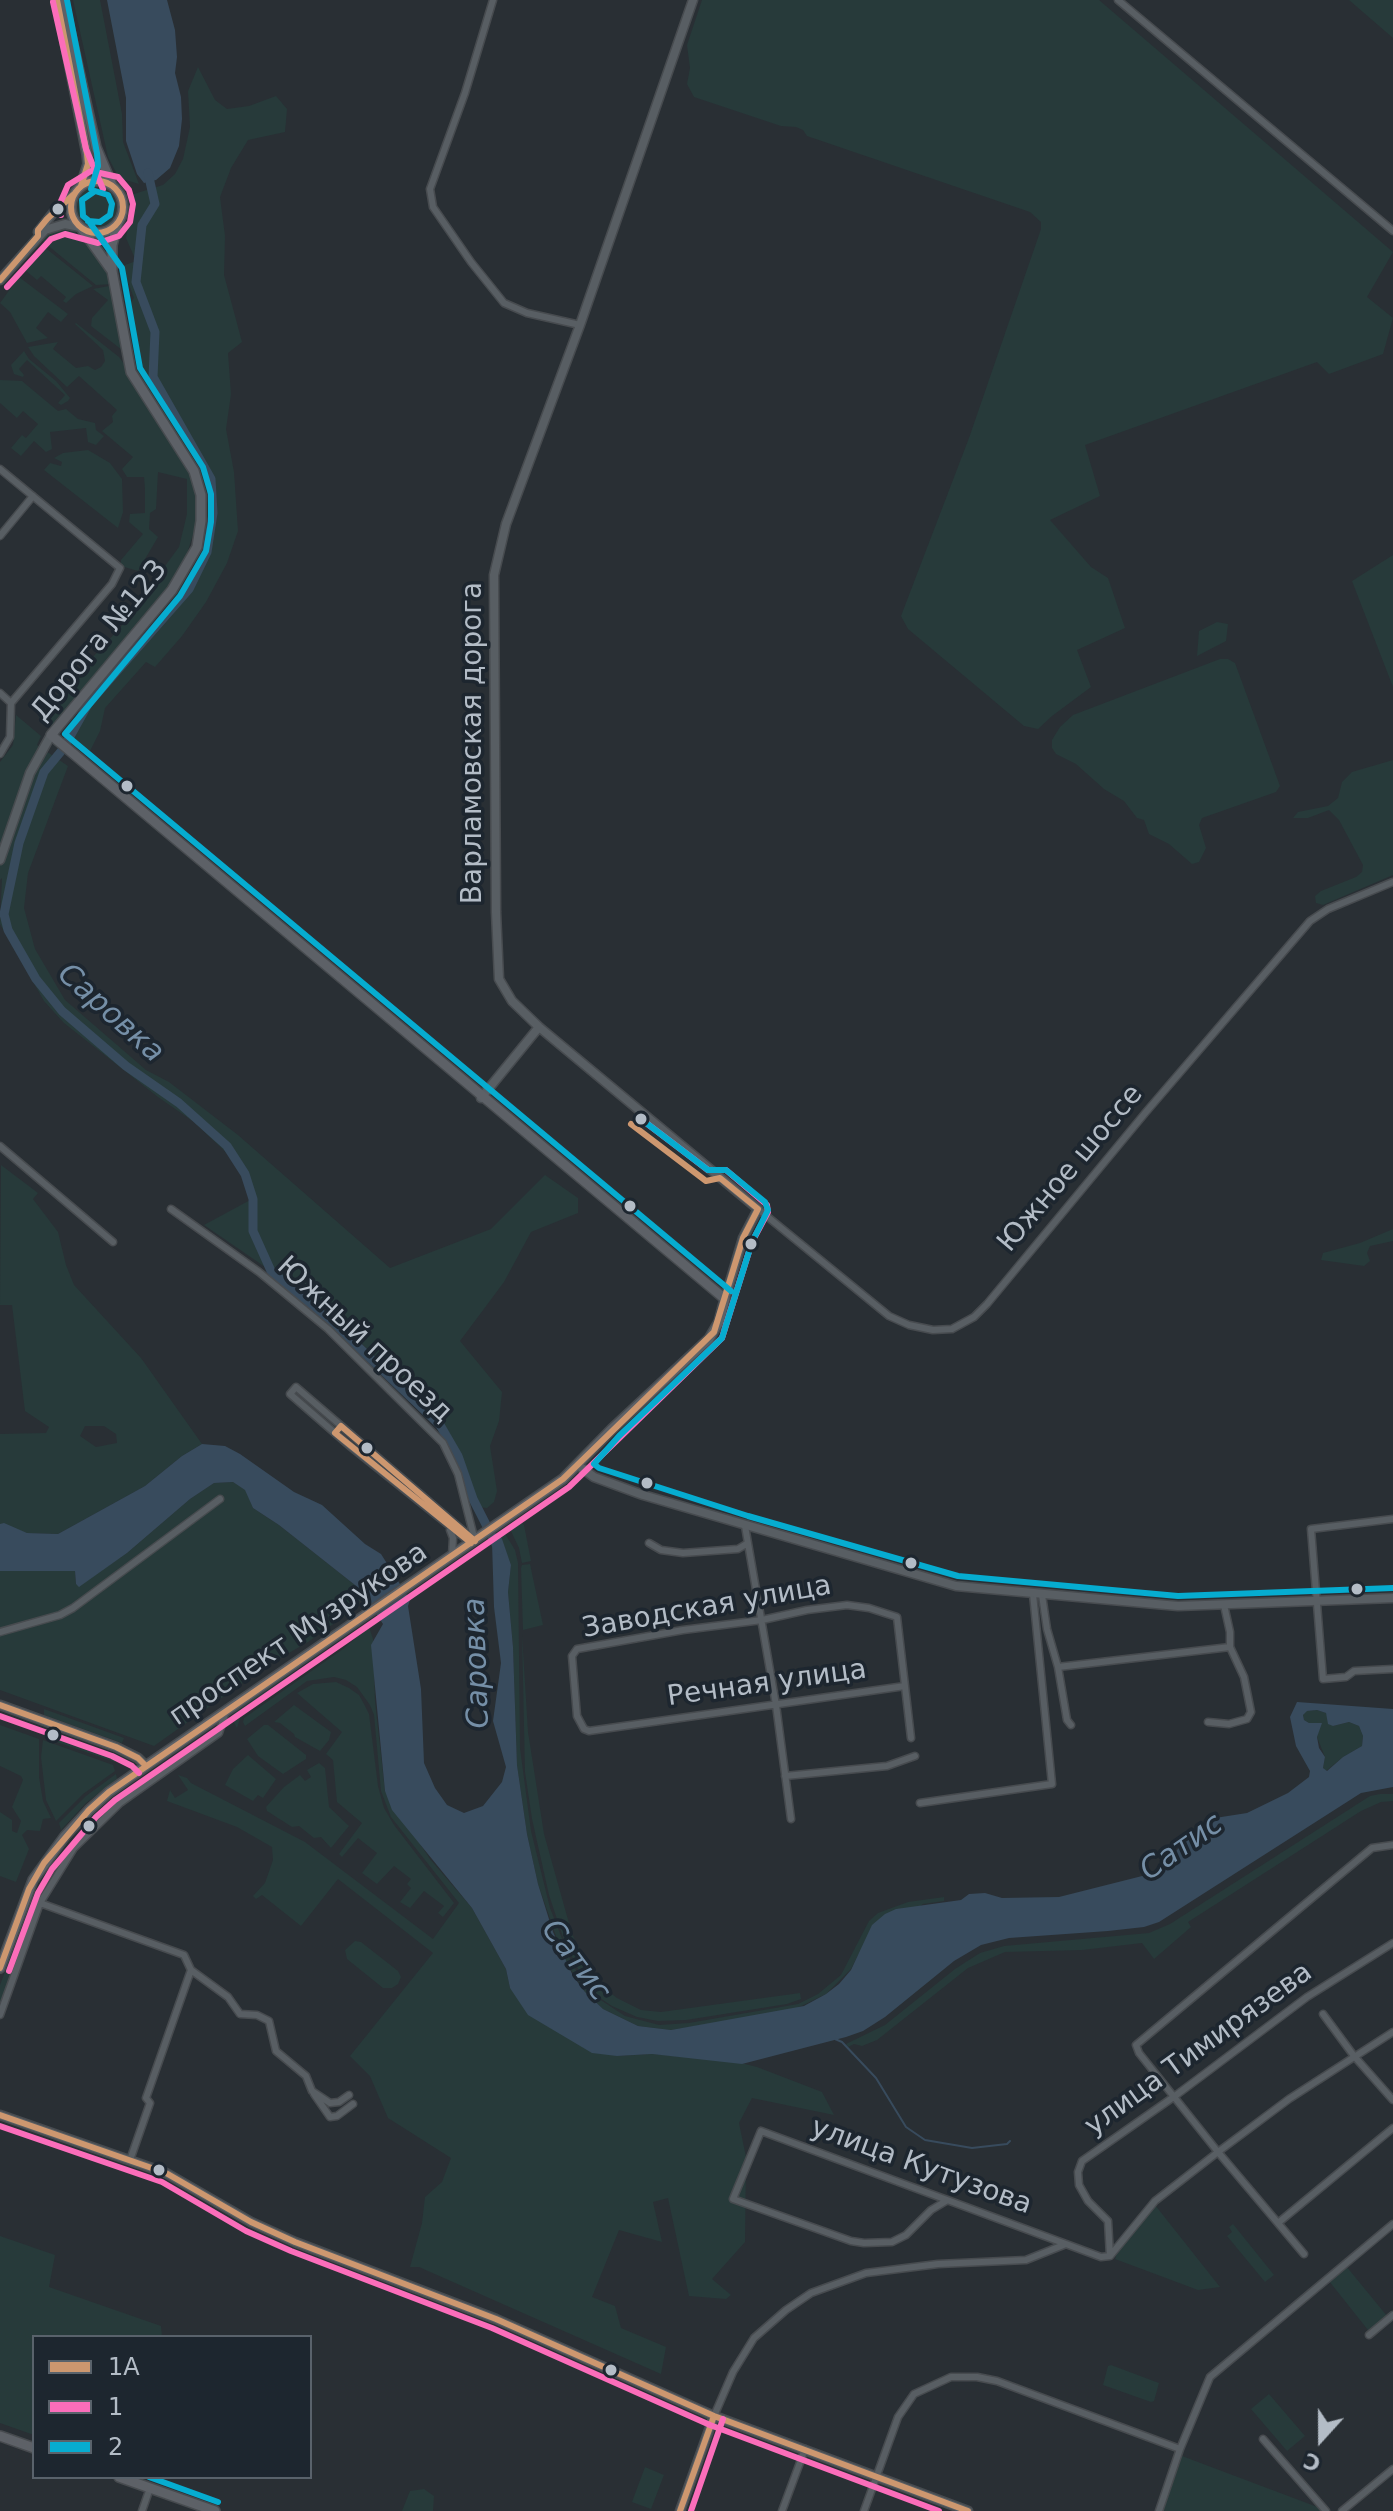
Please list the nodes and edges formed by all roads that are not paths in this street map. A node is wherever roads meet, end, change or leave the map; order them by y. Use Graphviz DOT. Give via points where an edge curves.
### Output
graph roads {
  1 [pos="57,0"];
  2 [pos="63,0"];
  3 [pos="493,0"];
  4 [pos="693,0"];
  5 [pos="1118,0"];
  6 [pos="112,185"];
  7 [pos="81,186"];
  8 [pos="73,195"];
  9 [pos="57,208"];
  10 [pos="118,222"];
  11 [pos="65,224"];
  12 [pos="81,228"];
  13 [pos="1393,231"];
  14 [pos="38,236"];
  15 [pos="112,271"];
  16 [pos="0,280"];
  17 [pos="580,325"];
  18 [pos="0,469"];
  19 [pos="33,496"];
  20 [pos="0,536"];
  21 [pos="0,693"];
  22 [pos="11,703"];
  23 [pos="51,735"];
  24 [pos="0,754"];
  25 [pos="0,860"];
  26 [pos="1393,882"];
  27 [pos="539,1027"];
  28 [pos="481,1098"];
  29 [pos="0,1146"];
  30 [pos="171,1209"];
  31 [pos="758,1209"];
  32 [pos="113,1242"];
  33 [pos="725,1299"];
  34 [pos="579,1466"];
  35 [pos="220,1499"];
  36 [pos="1393,1519"];
  37 [pos="448,1526"];
  38 [pos="745,1526"];
  39 [pos="476,1540"];
  40 [pos="649,1543"];
  41 [pos="748,1543"];
  42 [pos="452,1556"];
  43 [pos="1038,1595"];
  44 [pos="1393,1598"];
  45 [pos="1315,1601"];
  46 [pos="1224,1605"];
  47 [pos="762,1620"];
  48 [pos="0,1632"];
  49 [pos="1230,1647"];
  50 [pos="1058,1667"];
  51 [pos="1393,1669"];
  52 [pos="905,1686"];
  53 [pos="0,1705"];
  54 [pos="776,1705"];
  55 [pos="226,1711"];
  56 [pos="1208,1722"];
  57 [pos="1071,1725"];
  58 [pos="584,1729"];
  59 [pos="911,1738"];
  60 [pos="915,1756"];
  61 [pos="146,1766"];
  62 [pos="785,1776"];
  63 [pos="920,1803"];
  64 [pos="791,1819"];
  65 [pos="1393,1845"];
  66 [pos="40,1903"];
  67 [pos="1393,1943"];
  68 [pos="0,1968"];
  69 [pos="191,1970"];
  70 [pos="1323,2014"];
  71 [pos="0,2015"];
  72 [pos="1393,2032"];
  73 [pos="1354,2056"];
  74 [pos="312,2091"];
  75 [pos="349,2095"];
  76 [pos="1175,2096"];
  77 [pos="1393,2100"];
  78 [pos="353,2104"];
  79 [pos="0,2115"];
  80 [pos="1393,2128"];
  81 [pos="1218,2152"];
  82 [pos="130,2160"];
  83 [pos="946,2201"];
  84 [pos="1278,2223"];
  85 [pos="1393,2224"];
  86 [pos="1066,2244"];
  87 [pos="1304,2254"];
  88 [pos="1110,2256"];
  89 [pos="1393,2315"];
  90 [pos="1369,2335"];
  91 [pos="714,2416"];
  92 [pos="0,2436"];
  93 [pos="1263,2439"];
  94 [pos="32,2447"];
  95 [pos="805,2449"];
  96 [pos="1180,2449"];
  97 [pos="1393,2469"];
  98 [pos="875,2476"];
  99 [pos="125,2479"];
  100 [pos="150,2488"];
  101 [pos="941,2501"];
  102 [pos="142,2511"];
  103 [pos="215,2511"];
  104 [pos="680,2511"];
  105 [pos="782,2511"];
  106 [pos="864,2511"];
  107 [pos="937,2511"];
  108 [pos="968,2511"];
  109 [pos="1159,2511"];
  110 [pos="1326,2511"];
  111 [pos="1342,2511"];
  1 -- 7 [label="main road" via="87,154"];
  2 -- 6 [label="main road" via="96,147"];
  3 -- 17 [label="street" via="430,189 433,207 504,303"];
  4 -- 17 [label="street, Варламовская дорога"];
  5 -- 13 [label="street"];
  6 -- 7 [label="main road" via="100,180"];
  6 -- 10 [label="main road" via="122,201"];
  7 -- 8 [label="main road"];
  8 -- 9 [label="street"];
  8 -- 12 [label="main road" via="71,212"];
  9 -- 11 [label="street"];
  9 -- 14 [label="street"];
  10 -- 12 [label="main road" via="98,233"];
  10 -- 15 [label="main road, Дорога №123"];
  11 -- 12 [label="street"];
  11 -- 14 [label="street"];
  12 -- 15 [label="main road, Дорога №123"];
  14 -- 16 [label="street"];
  15 -- 23 [label="main road, Дорога №123" via="131,372 194,471 201,521 197,547 172,590"];
  17 -- 27 [label="street, Варламовская дорога" via="506,524 494,575 499,979 512,1001"];
  18 -- 19 [label="street"];
  19 -- 20 [label="street"];
  19 -- 22 [label="street" via="120,568"];
  21 -- 22 [label="street"];
  22 -- 24 [label="street" via="10,737"];
  23 -- 25 [label="street, Дорога №123" via="30,773"];
  23 -- 28 [label="main road"];
  26 -- 31 [label="street, Южное шоссе" via="1310,921 987,1304 952,1329 921,1327 889,1316"];
  27 -- 28 [label="street"];
  27 -- 31 [label="street, Варламовская дорога"];
  28 -- 33 [label="main road"];
  29 -- 32 [label="street"];
  30 -- 39 [label="street, Южный проезд" via="328,1329 443,1443 458,1474"];
  31 -- 33 [label="street, проспект Музрукова" via="743,1238"];
  33 -- 34 [label="main road, проспект Музрукова" via="709,1339"];
  34 -- 38 [label="street" via="615,1485"];
  34 -- 39 [label="main road, проспект Музрукова"];
  35 -- 48 [label="street" via="73,1608"];
  36 -- 45 [label="street" via="1311,1529"];
  37 -- 39 [label="street"];
  37 -- 39 [label="street" via="290,1394 296,1387"];
  37 -- 42 [label="street"];
  38 -- 41 [label="street"];
  38 -- 43 [label="street" via="948,1584"];
  39 -- 42 [label="main road, проспект Музрукова"];
  40 -- 41 [label="street" via="683,1553 738,1549"];
  41 -- 47 [label="street"];
  42 -- 55 [label="main road, проспект Музрукова"];
  43 -- 46 [label="street" via="1162,1606"];
  43 -- 50 [label="street"];
  43 -- 63 [label="street" via="1052,1784"];
  44 -- 45 [label="street"];
  45 -- 46 [label="street"];
  45 -- 51 [label="street" via="1323,1679"];
  46 -- 49 [label="street"];
  47 -- 52 [label="street, Заводская улица" via="847,1605 897,1617"];
  47 -- 54 [label="street"];
  47 -- 58 [label="street, Заводская улица" via="577,1649 572,1656 574,1703"];
  49 -- 50 [label="street"];
  49 -- 56 [label="street" via="1244,1677 1250,1716 1229,1724"];
  50 -- 57 [label="street"];
  52 -- 54 [label="street, Речная улица"];
  52 -- 59 [label="street, Речная улица"];
  53 -- 61 [label="street" via="116,1747"];
  54 -- 58 [label="street, Речная улица"];
  54 -- 62 [label="street"];
  55 -- 61 [label="main road, проспект Музрукова"];
  55 -- 66 [label="street" via="219,1733 120,1803 74,1848"];
  60 -- 62 [label="street" via="887,1766"];
  61 -- 68 [label="main road, проспект Музрукова" via="89,1810 44,1863"];
  62 -- 64 [label="street"];
  65 -- 76 [label="street" via="1372,1848 1136,2045"];
  66 -- 69 [label="street" via="184,1955"];
  66 -- 71 [label="street"];
  67 -- 76 [label="street, улица Тимирязева" via="1307,1997"];
  69 -- 74 [label="street" via="228,1997 240,2014 269,2021 276,2051 306,2076"];
  69 -- 82 [label="street"];
  70 -- 73 [label="street"];
  72 -- 73 [label="street"];
  73 -- 77 [label="street"];
  73 -- 81 [label="street"];
  74 -- 75 [label="street" via="330,2103"];
  74 -- 78 [label="street" via="330,2117"];
  76 -- 81 [label="street"];
  76 -- 88 [label="street, улица Тимирязева" via="1080,2164 1079,2185 1108,2221"];
  79 -- 82 [label="street"];
  80 -- 84 [label="street"];
  81 -- 84 [label="street"];
  81 -- 88 [label="street" via="1155,2201"];
  82 -- 91 [label="street" via="184,2181 284,2238 496,2319"];
  83 -- 83 [label="street, улица Кутузова" via="906,2235 892,2242 864,2243 733,2199 761,2131"];
  83 -- 86 [label="street, улица Кутузова"];
  84 -- 87 [label="street"];
  85 -- 96 [label="street" via="1210,2377"];
  86 -- 88 [label="street, улица Кутузова"];
  86 -- 91 [label="street" via="1026,2260 866,2273 811,2293 754,2338"];
  89 -- 90 [label="street"];
  91 -- 95 [label="street"];
  91 -- 104 [label="street"];
  92 -- 94 [label="main road"];
  93 -- 110 [label="street"];
  95 -- 98 [label="street"];
  95 -- 105 [label="street"];
  96 -- 98 [label="street" via="997,2381 951,2377 914,2394 898,2417"];
  96 -- 109 [label="street"];
  97 -- 111 [label="street"];
  98 -- 101 [label="street"];
  98 -- 106 [label="street"];
  99 -- 100 [label="main road"];
  100 -- 102 [label="street"];
  100 -- 103 [label="main road"];
  101 -- 107 [label="street"];
  101 -- 108 [label="street"];
}
